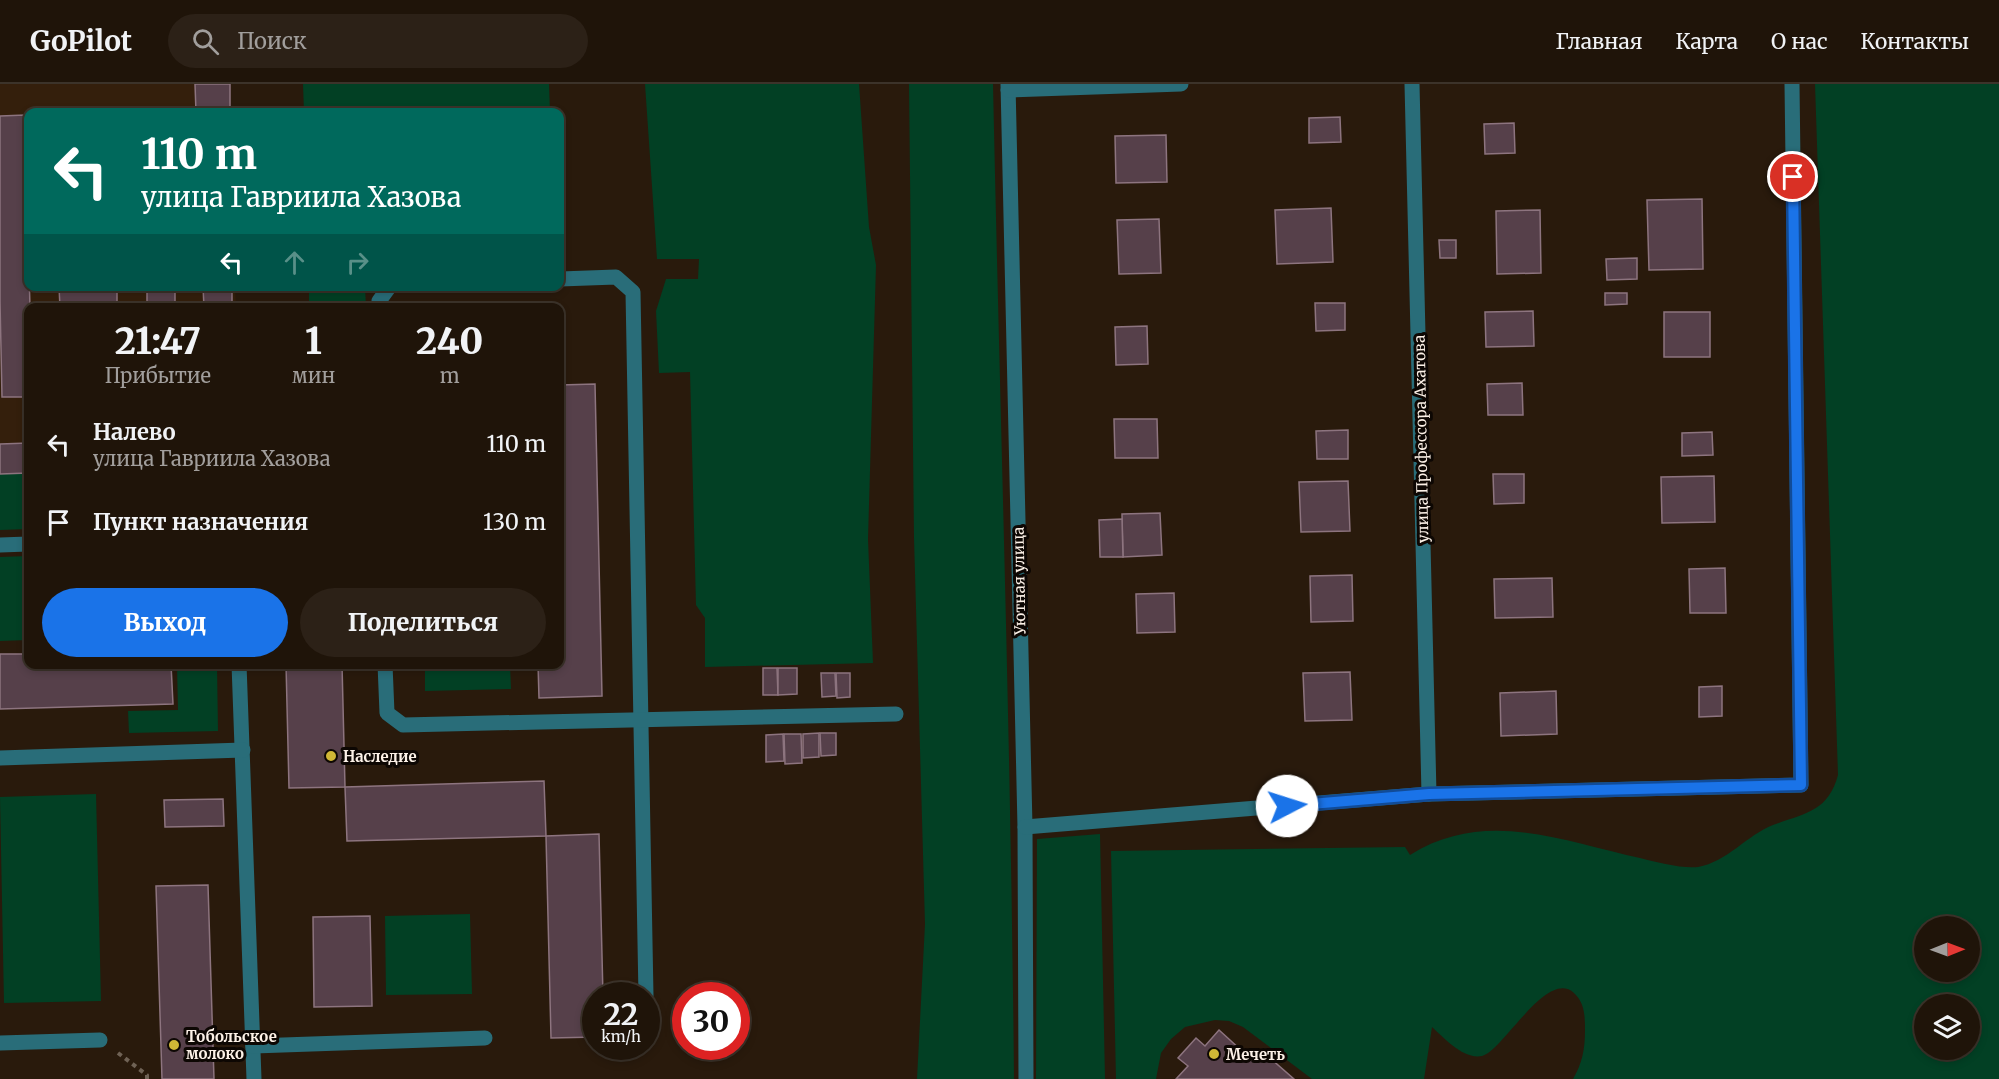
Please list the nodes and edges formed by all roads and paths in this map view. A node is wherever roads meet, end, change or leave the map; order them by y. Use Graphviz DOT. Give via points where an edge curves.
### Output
graph roads {
  1 [pos="1181,84"];
  2 [pos="1412,84"];
  3 [pos="1792,84"];
  4 [pos="1008,87"];
  5 [pos="564,279"];
  6 [pos="24,544"];
  7 [pos="0,545"];
  8 [pos="239,669"];
  9 [pos="385,669"];
  10 [pos="896,714"];
  11 [pos="641,720"];
  12 [pos="243,750"];
  13 [pos="0,758"];
  14 [pos="1429,794"];
  15 [pos="1025,827"];
  16 [pos="646,982"];
  17 [pos="485,1038"];
  18 [pos="100,1040"];
  19 [pos="0,1043"];
  20 [pos="253,1046"];
  21 [pos="147,1079"];
  22 [pos="254,1079"];
  23 [pos="1026,1079"];
  1 -- 4 [label="street"];
  2 -- 14 [label="street, улица Профессора Ахатова"];
  3 -- 14 [label="street" via="1801,785"];
  4 -- 15 [label="street, Уютная улица"];
  5 -- 11 [label="street" via="616,277 633,292"];
  6 -- 7 [label="street"];
  8 -- 12 [label="street"];
  9 -- 11 [label="street" via="387,713 403,725"];
  10 -- 11 [label="street"];
  11 -- 16 [label="street"];
  12 -- 13 [label="street"];
  12 -- 20 [label="street"];
  14 -- 15 [label="street"];
  15 -- 23 [label="street, Уютная улица"];
  17 -- 20 [label="street"];
  18 -- 19 [label="street"];
  18 -- 21 [label="path" via="147,1075"];
  20 -- 22 [label="street"];
}
